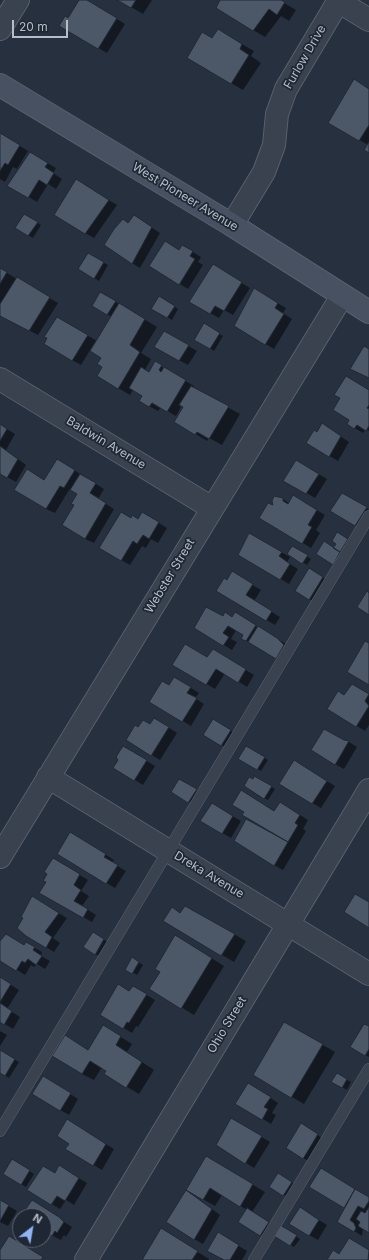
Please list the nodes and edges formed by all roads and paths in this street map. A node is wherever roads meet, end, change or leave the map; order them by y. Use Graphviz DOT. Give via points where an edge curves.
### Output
graph roads {
  1 [pos="18,0"];
  2 [pos="338,1"];
  3 [pos="369,20"];
  4 [pos="0,29"];
  5 [pos="0,85"];
  6 [pos="232,225"];
  7 [pos="342,296"];
  8 [pos="369,312"];
  9 [pos="0,379"];
  10 [pos="212,508"];
  11 [pos="369,516"];
  12 [pos="48,777"];
  13 [pos="369,790"];
  14 [pos="167,850"];
  15 [pos="0,857"];
  16 [pos="288,923"];
  17 [pos="369,974"];
  18 [pos="369,1069"];
  19 [pos="0,1131"];
  20 [pos="86,1260"];
  21 [pos="254,1260"];
  1 -- 4 [label="street"];
  2 -- 3 [label="street"];
  2 -- 6 [label="street, Furlow Drive" via="286,89 277,114 274,145 264,172"];
  5 -- 6 [label="street, West Pioneer Avenue"];
  6 -- 7 [label="street, West Pioneer Avenue"];
  7 -- 8 [label="street, West Pioneer Avenue"];
  7 -- 10 [label="street, Webster Street"];
  9 -- 10 [label="street, Baldwin Avenue"];
  10 -- 12 [label="street, Webster Street"];
  11 -- 14 [label="lane"];
  12 -- 14 [label="street, Dreka Avenue"];
  12 -- 15 [label="street, Webster Street"];
  13 -- 16 [label="street, Ohio Street"];
  14 -- 16 [label="street, Dreka Avenue"];
  14 -- 19 [label="lane"];
  16 -- 17 [label="street, Dreka Avenue"];
  16 -- 20 [label="street, Ohio Street"];
  18 -- 21 [label="lane"];
}
